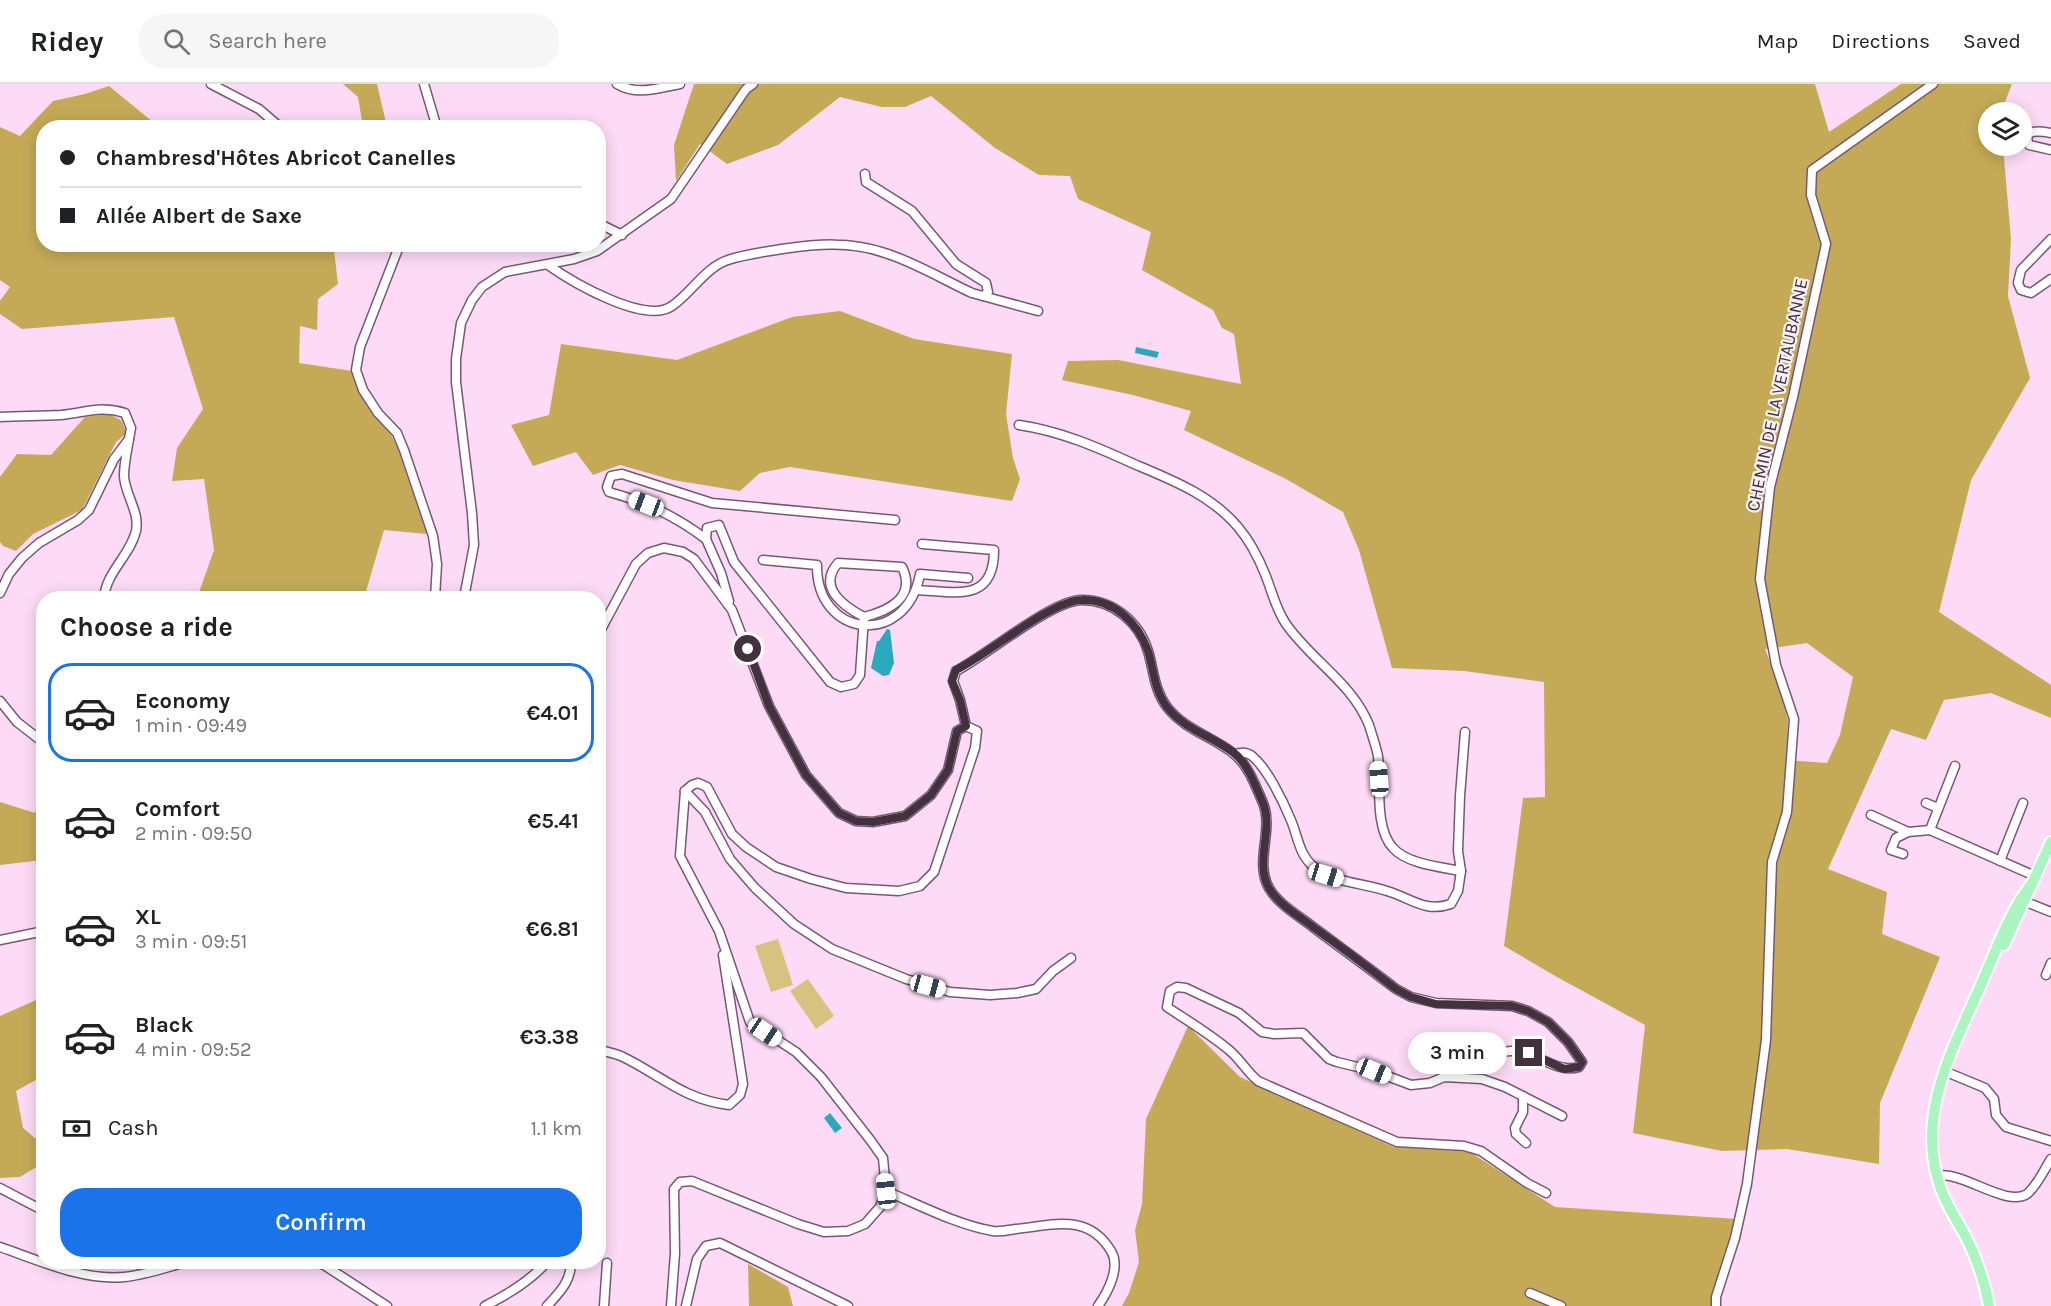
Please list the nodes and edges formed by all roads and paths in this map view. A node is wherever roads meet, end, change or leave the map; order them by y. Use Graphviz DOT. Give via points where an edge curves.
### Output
graph roads {
  1 [pos="211,84"];
  2 [pos="424,84"];
  3 [pos="617,84"];
  4 [pos="680,84"];
  5 [pos="753,84"];
  6 [pos="1933,84"];
  7 [pos="272,120"];
  8 [pos="435,120"];
  9 [pos="2051,133"];
  10 [pos="2051,150"];
  11 [pos="865,174"];
  12 [pos="606,227"];
  13 [pos="622,235"];
  14 [pos="2051,239"];
  15 [pos="606,245"];
  16 [pos="397,252"];
  17 [pos="594,252"];
  18 [pos="548,265"];
  19 [pos="2051,279"];
  20 [pos="983,296"];
  21 [pos="1038,311"];
  22 [pos="0,417"];
  23 [pos="1019,424"];
  24 [pos="129,439"];
  25 [pos="895,520"];
  26 [pos="705,539"];
  27 [pos="922,543"];
  28 [pos="763,560"];
  29 [pos="968,578"];
  30 [pos="917,590"];
  31 [pos="106,591"];
  32 [pos="435,591"];
  33 [pos="465,591"];
  34 [pos="0,593"];
  35 [pos="732,610"];
  36 [pos="606,620"];
  37 [pos="864,621"];
  38 [pos="0,701"];
  39 [pos="966,726"];
  40 [pos="1465,732"];
  41 [pos="36,737"];
  42 [pos="1235,753"];
  43 [pos="1954,766"];
  44 [pos="685,791"];
  45 [pos="1926,803"];
  46 [pos="2023,803"];
  47 [pos="1938,808"];
  48 [pos="1870,815"];
  49 [pos="1930,830"];
  50 [pos="1908,832"];
  51 [pos="2051,842"];
  52 [pos="1903,854"];
  53 [pos="2000,861"];
  54 [pos="1461,871"];
  55 [pos="2033,879"];
  56 [pos="2022,901"];
  57 [pos="2051,912"];
  58 [pos="719,931"];
  59 [pos="36,933"];
  60 [pos="0,940"];
  61 [pos="1071,958"];
  62 [pos="2051,963"];
  63 [pos="2046,975"];
  64 [pos="606,1051"];
  65 [pos="1418,1054"];
  66 [pos="1449,1062"];
  67 [pos="1944,1071"];
  68 [pos="1444,1077"];
  69 [pos="1523,1096"];
  70 [pos="1562,1116"];
  71 [pos="2051,1141"];
  72 [pos="1526,1143"];
  73 [pos="2051,1159"];
  74 [pos="1936,1176"];
  75 [pos="0,1188"];
  76 [pos="886,1191"];
  77 [pos="1546,1193"];
  78 [pos="36,1207"];
  79 [pos="0,1247"];
  80 [pos="36,1261"];
  81 [pos="607,1263"];
  82 [pos="58,1269"];
  83 [pos="158,1269"];
  84 [pos="330,1269"];
  85 [pos="541,1269"];
  86 [pos="571,1269"];
  87 [pos="1530,1293"];
  88 [pos="387,1306"];
  89 [pos="485,1306"];
  90 [pos="547,1306"];
  91 [pos="604,1306"];
  92 [pos="671,1306"];
  93 [pos="686,1306"];
  94 [pos="848,1306"];
  95 [pos="1098,1306"];
  96 [pos="1561,1306"];
  97 [pos="1716,1306"];
  98 [pos="1989,1306"];
  1 -- 7 [label="street"];
  2 -- 8 [label="street"];
  3 -- 4 [label="street" via="643,91"];
  5 -- 13 [label="street" via="672,199"];
  6 -- 97 [label="street, CHEMIN DE LA VERTAUBANNE" via="1812,170 1811,195 1826,244 1770,487 1760,579 1776,665 1794,719 1787,812 1772,862 1766,1040 1747,1184"];
  9 -- 10 [label="street" via="2031,132 2027,140 2032,147"];
  11 -- 20 [label="street" via="866,182 912,211 956,264 986,283 988,292"];
  12 -- 13 [label="street"];
  13 -- 15 [label="street"];
  14 -- 19 [label="street" via="2022,270 2018,283 2021,290 2031,293"];
  16 -- 32 [label="street" via="360,347 356,370 363,390 397,433 404,450 433,536"];
  17 -- 18 [label="street"];
  18 -- 20 [label="street" via="624,306 648,312 671,308 725,261 821,244 854,245 886,253"];
  18 -- 33 [label="street" via="505,273 482,287 461,323 456,382 474,545"];
  20 -- 21 [label="street"];
  22 -- 24 [label="street" via="111,408 128,416"];
  23 -- 54 [label="street" via="1087,443 1185,486 1212,503 1238,527 1258,559 1285,624 1344,685 1369,726 1377,754 1386,838 1403,856 1429,866"];
  24 -- 31 [label="street" via="124,477 135,510 136,530"];
  24 -- 34 [label="street" via="114,459 89,510 30,551 9,574"];
  25 -- 26 [label="street" via="712,503 622,474 611,476 609,492 658,508"];
  26 -- 35 [label="street"];
  26 -- 37 [label="street" via="707,528 719,525 734,562 830,682 841,687 854,684 860,675"];
  27 -- 30 [label="street" via="994,550 994,567 987,580 968,593"];
  28 -- 37 [label="street" via="817,565 818,586 831,610 846,619"];
  29 -- 30 [label="street" via="920,574"];
  30 -- 37 [label="street" via="898,616 882,623"];
  35 -- 36 [label="street" via="694,559 664,548 648,553 636,564"];
  35 -- 39 [label="street" via="769,706 806,775 839,813 856,821 873,822 905,816 931,795 948,770 957,731"];
  37 -- 37 [label="street" via="902,596 906,588 902,567 838,563 831,570 834,595"];
  38 -- 41 [label="street"];
  39 -- 42 [label="street" via="952,681 956,670 1055,607 1079,599 1096,600 1118,610 1138,628 1156,686 1167,706 1186,726"];
  39 -- 44 [label="street" via="977,731 975,748 934,873 928,880 898,891 846,888 776,867 732,834 707,787 698,783"];
  40 -- 54 [label="street" via="1458,851"];
  42 -- 54 [label="street" via="1252,755 1272,781 1291,819 1302,855 1326,875 1439,908 1451,904"];
  42 -- 66 [label="street" via="1251,776 1264,807 1264,876 1287,907 1411,997 1436,1004 1512,1006 1528,1011 1548,1022 1582,1062 1579,1067 1564,1069 1529,1053 1513,1051 1470,1064"];
  43 -- 47 [label="street"];
  44 -- 58 [label="street" via="680,856"];
  44 -- 61 [label="street" via="705,812 730,860 755,888 794,924 832,949 950,992 990,995 1036,988"];
  45 -- 47 [label="street"];
  46 -- 53 [label="street"];
  47 -- 49 [label="street"];
  48 -- 50 [label="street"];
  49 -- 50 [label="street"];
  49 -- 53 [label="street"];
  50 -- 52 [label="street" via="1896,838 1891,847"];
  51 -- 55 [label="main road"];
  53 -- 55 [label="street"];
  55 -- 56 [label="main road"];
  56 -- 57 [label="street"];
  56 -- 67 [label="main road"];
  58 -- 64 [label="street" via="743,1084 740,1095 729,1105 708,1102"];
  58 -- 76 [label="street" via="750,1022 796,1052 821,1077 882,1158"];
  59 -- 60 [label="street"];
  62 -- 63 [label="street"];
  65 -- 66 [label="street"];
  66 -- 68 [label="street"];
  67 -- 71 [label="street" via="1985,1088 1994,1099 1996,1115 2006,1127"];
  67 -- 74 [label="main road" via="1932,1126"];
  68 -- 69 [label="street" via="1482,1079"];
  68 -- 77 [label="street" via="1411,1084 1337,1062 1303,1033 1262,1032 1239,1013 1186,988 1170,991 1167,1007 1232,1052 1258,1081 1397,1142 1464,1146 1481,1151"];
  69 -- 70 [label="street"];
  69 -- 72 [label="street" via="1515,1128"];
  73 -- 74 [label="street" via="2027,1194 2019,1198 1955,1177"];
  74 -- 98 [label="main road" via="1975,1255"];
  75 -- 78 [label="street"];
  76 -- 92 [label="street" via="880,1207 865,1224 848,1231 824,1232 692,1180 680,1182 674,1189"];
  76 -- 95 [label="street" via="996,1231 1067,1224 1088,1226 1105,1240 1114,1255 1106,1295"];
  79 -- 80 [label="street"];
  81 -- 91 [label="street"];
  82 -- 83 [label="street" via="124,1277"];
  84 -- 88 [label="street"];
  85 -- 89 [label="street"];
  86 -- 90 [label="street" via="566,1286"];
  87 -- 96 [label="street"];
  93 -- 94 [label="street" via="697,1258 706,1246 720,1243"];
}
